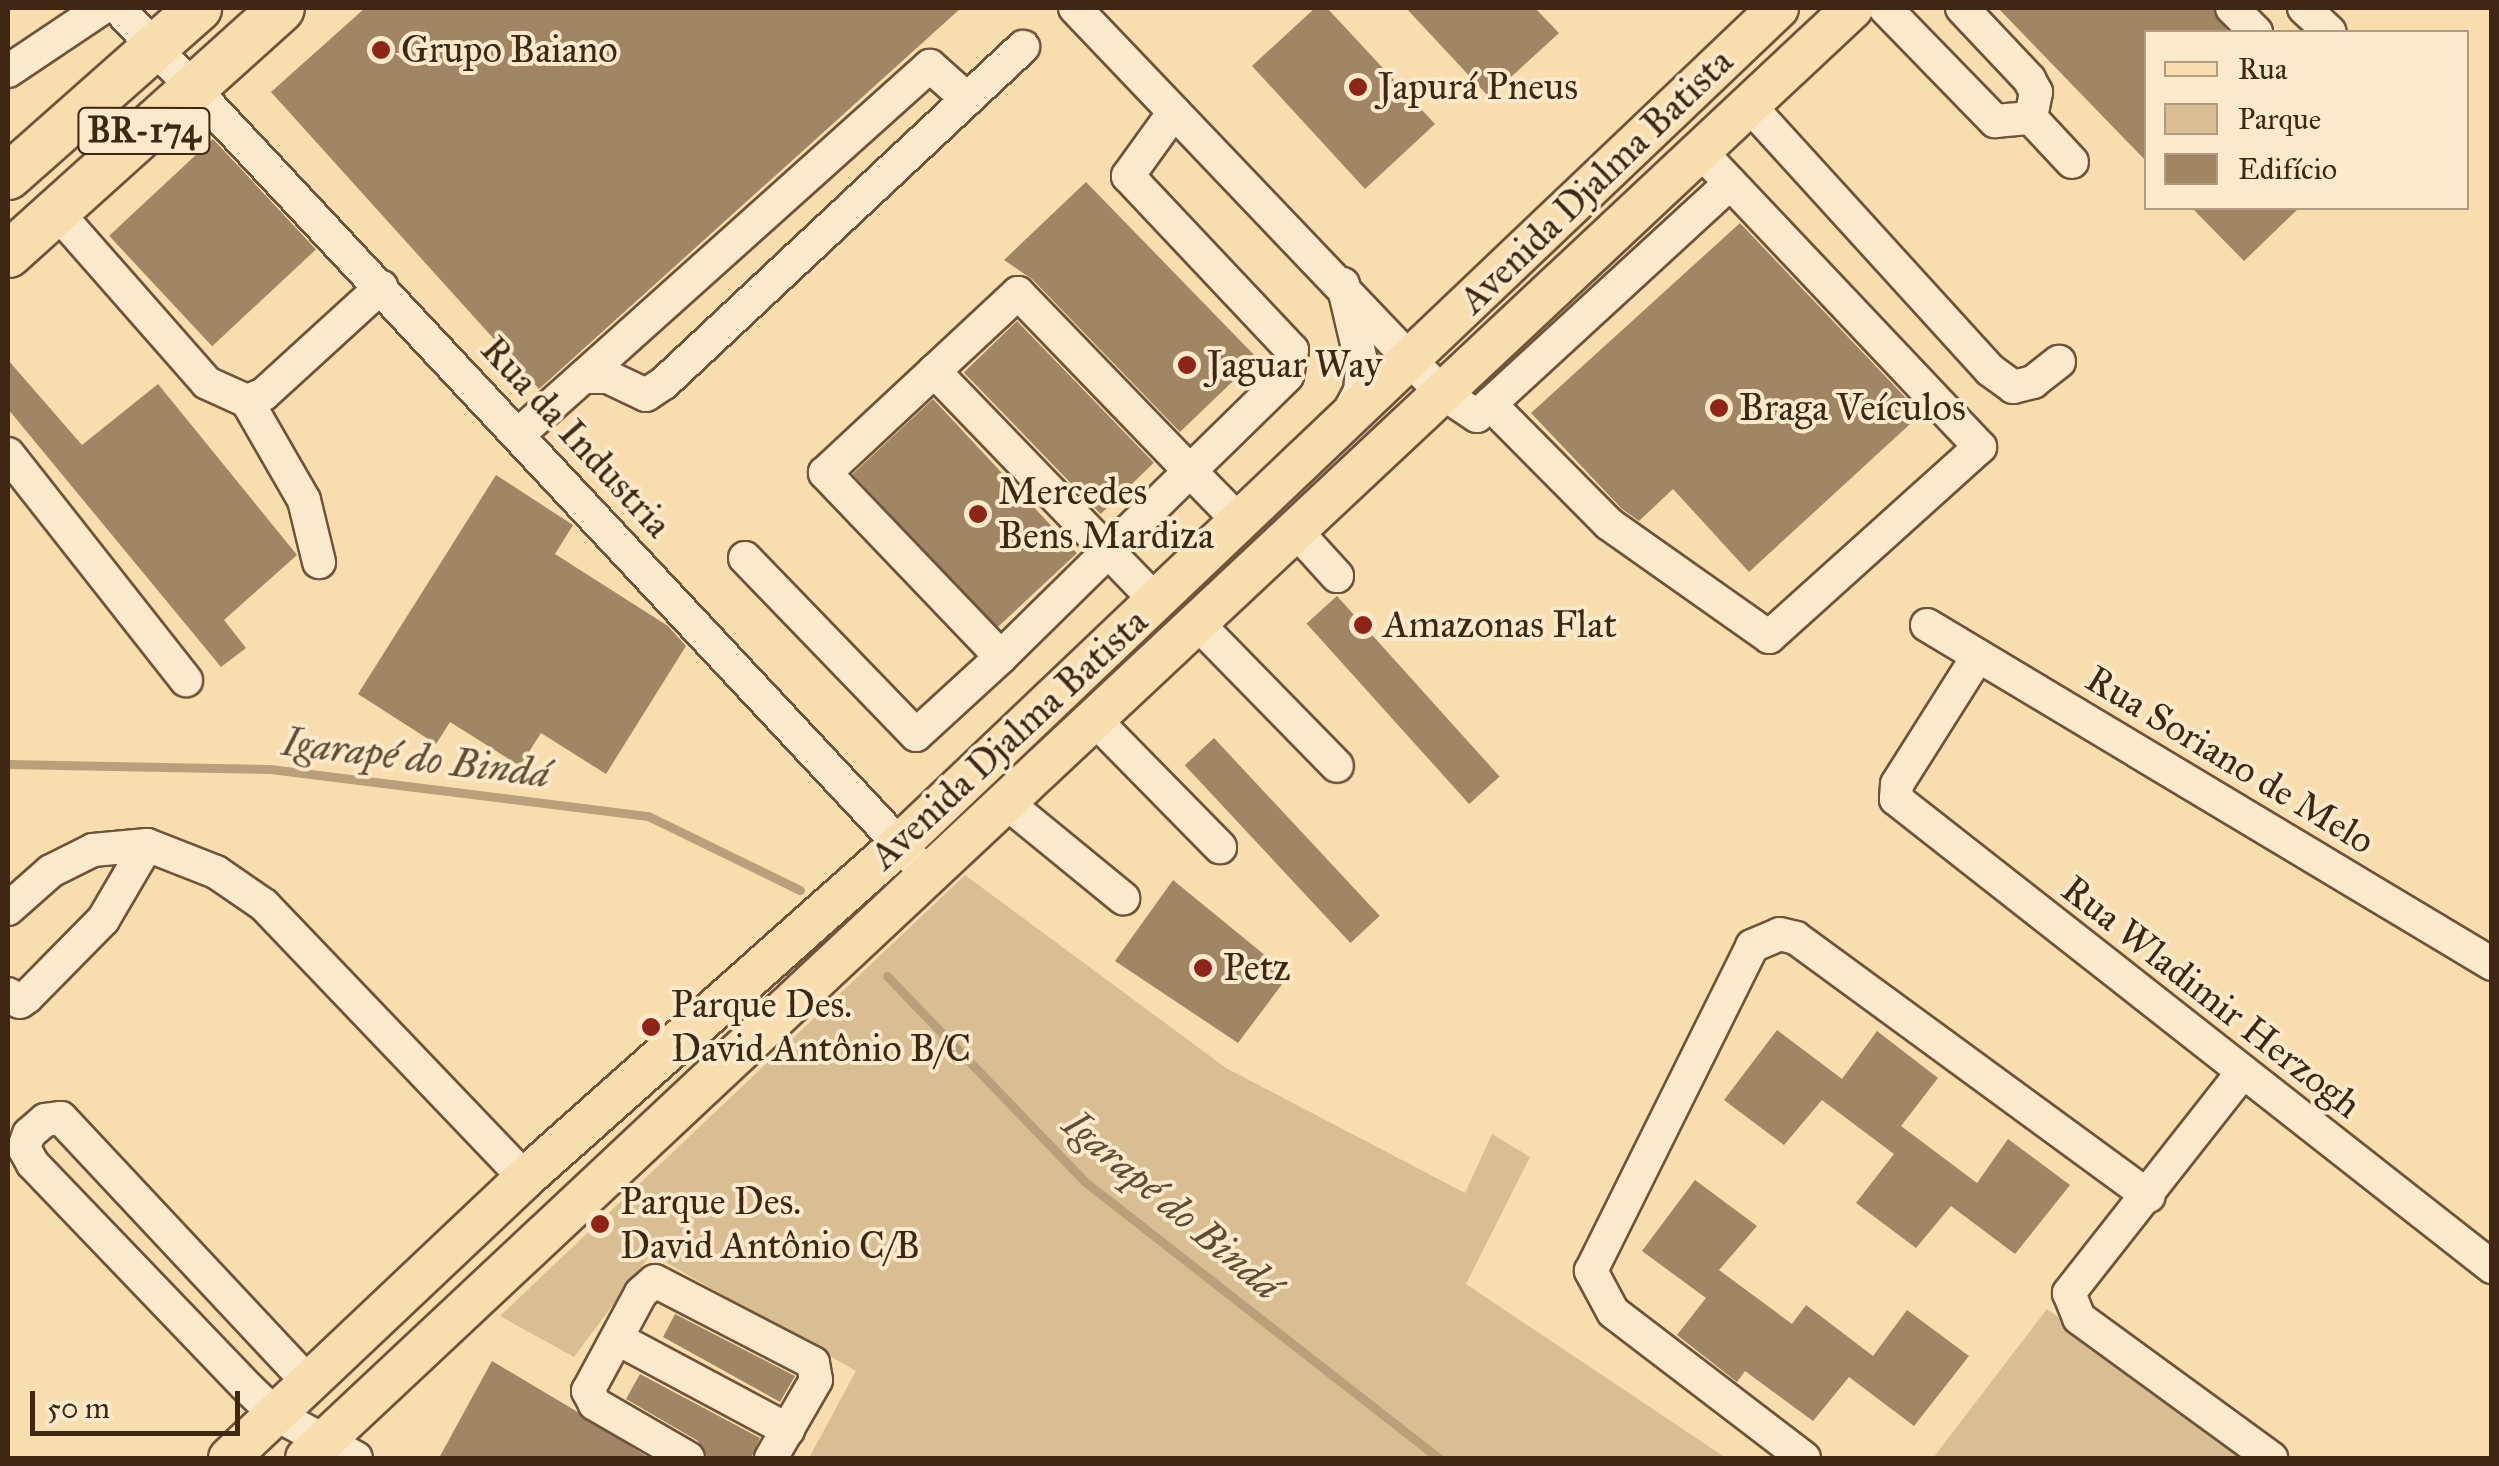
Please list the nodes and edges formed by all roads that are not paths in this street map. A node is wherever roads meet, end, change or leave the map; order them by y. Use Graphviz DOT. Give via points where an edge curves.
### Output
graph roads {
  1 [pos="102,8"];
  2 [pos="118,8"];
  3 [pos="198,8"];
  4 [pos="281,8"];
  5 [pos="1074,8"];
  6 [pos="1778,8"];
  7 [pos="1853,8"];
  8 [pos="1885,8"];
  9 [pos="1962,8"];
  10 [pos="2232,8"];
  11 [pos="2304,8"];
  12 [pos="2254,30"];
  13 [pos="2328,30"];
  14 [pos="1023,46"];
  15 [pos="153,48"];
  16 [pos="8,71"];
  17 [pos="194,86"];
  18 [pos="967,98"];
  19 [pos="1748,104"];
  20 [pos="1174,112"];
  21 [pos="2031,118"];
  22 [pos="1699,150"];
  23 [pos="2072,162"];
  24 [pos="8,176"];
  25 [pos="1730,183"];
  26 [pos="56,210"];
  27 [pos="8,254"];
  28 [pos="1343,284"];
  29 [pos="381,287"];
  30 [pos="1412,359"];
  31 [pos="2059,362"];
  32 [pos="934,371"];
  33 [pos="583,377"];
  34 [pos="1441,392"];
  35 [pos="246,401"];
  36 [pos="1490,404"];
  37 [pos="1342,425"];
  38 [pos="519,434"];
  39 [pos="8,454"];
  40 [pos="1190,471"];
  41 [pos="1239,522"];
  42 [pos="1296,531"];
  43 [pos="1107,550"];
  44 [pos="746,558"];
  45 [pos="318,562"];
  46 [pos="1337,576"];
  47 [pos="1156,600"];
  48 [pos="1199,625"];
  49 [pos="1927,625"];
  50 [pos="1978,656"];
  51 [pos="1001,657"];
  52 [pos="186,680"];
  53 [pos="1096,721"];
  54 [pos="1337,766"];
  55 [pos="1008,804"];
  56 [pos="900,843"];
  57 [pos="147,845"];
  58 [pos="1220,847"];
  59 [pos="930,878"];
  60 [pos="1123,898"];
  61 [pos="8,909"];
  62 [pos="2492,964"];
  63 [pos="8,994"];
  64 [pos="2242,1072"];
  65 [pos="525,1178"];
  66 [pos="2149,1196"];
  67 [pos="2492,1267"];
  68 [pos="618,1339"];
  69 [pos="309,1383"];
  70 [pos="275,1414"];
  71 [pos="780,1444"];
  72 [pos="329,1453"];
  73 [pos="229,1458"];
  74 [pos="688,1458"];
  75 [pos="1804,1458"];
  76 [pos="2271,1458"];
  1 -- 16 [label="street"];
  2 -- 15 [label="street, Rua da Industria"];
  3 -- 15 [label="highway, BR-174"];
  4 -- 17 [label="highway, BR-174"];
  5 -- 20 [label="street"];
  6 -- 30 [label="main road, Avenida Djalma Batista"];
  7 -- 19 [label="main road, Avenida Djalma Batista"];
  8 -- 21 [label="street" via="1995,121"];
  9 -- 21 [label="street" via="2029,78 2036,92"];
  10 -- 12 [label="street"];
  11 -- 13 [label="street"];
  14 -- 18 [label="street"];
  15 -- 17 [label="street, Rua da Industria"];
  15 -- 24 [label="highway, BR-174"];
  17 -- 26 [label="highway, BR-174"];
  17 -- 29 [label="street, Rua da Industria"];
  18 -- 33 [label="street" via="664,383 646,394 608,377"];
  18 -- 33 [label="street" via="930,66"];
  19 -- 22 [label="main road, Avenida Djalma Batista"];
  19 -- 31 [label="street" via="1990,370 2013,387 2034,382"];
  20 -- 28 [label="street"];
  20 -- 40 [label="street" via="1128,176 1292,350 1293,362 1287,376"];
  21 -- 23 [label="street"];
  22 -- 25 [label="street"];
  22 -- 34 [label="main road, Avenida Djalma Batista"];
  25 -- 36 [label="street"];
  25 -- 36 [label="street" via="1980,447 1769,637 1608,524"];
  26 -- 27 [label="highway, BR-174"];
  26 -- 35 [label="street" via="207,383"];
  28 -- 30 [label="street"];
  28 -- 37 [label="street" via="1362,366 1360,391"];
  29 -- 35 [label="street" via="264,394"];
  29 -- 38 [label="street, Rua da Industria"];
  30 -- 34 [label="street"];
  30 -- 37 [label="main road, Avenida Djalma Batista"];
  32 -- 40 [label="street" via="1018,294"];
  32 -- 43 [label="street"];
  32 -- 51 [label="street" via="825,473"];
  33 -- 38 [label="street"];
  34 -- 36 [label="street" via="1477,416"];
  34 -- 42 [label="main road, Avenida Djalma Batista"];
  35 -- 45 [label="street" via="304,500"];
  37 -- 41 [label="main road, Avenida Djalma Batista"];
  38 -- 56 [label="street, Rua da Industria"];
  39 -- 52 [label="street"];
  40 -- 41 [label="street"];
  40 -- 43 [label="street"];
  41 -- 47 [label="main road, Avenida Djalma Batista"];
  42 -- 46 [label="street"];
  42 -- 48 [label="main road, Avenida Djalma Batista"];
  43 -- 47 [label="street"];
  43 -- 51 [label="street"];
  44 -- 51 [label="street" via="916,735"];
  47 -- 56 [label="main road, Avenida Djalma Batista"];
  48 -- 53 [label="main road, Avenida Djalma Batista"];
  48 -- 54 [label="street"];
  49 -- 50 [label="street, Rua Soriano de Melo"];
  50 -- 62 [label="street, Rua Soriano de Melo"];
  50 -- 64 [label="street, Rua Wladimir Herzogh" via="1893,792"];
  53 -- 55 [label="main road, Avenida Djalma Batista"];
  53 -- 58 [label="street"];
  55 -- 59 [label="main road, Avenida Djalma Batista"];
  55 -- 60 [label="street"];
  56 -- 59 [label="street, Rua da Industria"];
  56 -- 65 [label="main road, Avenida Djalma Batista"];
  57 -- 61 [label="street" via="93,850 51,871"];
  57 -- 63 [label="street" via="103,920 28,997 20,1002"];
  57 -- 65 [label="street" via="216,872 264,905"];
  59 -- 72 [label="main road, Avenida Djalma Batista"];
  64 -- 66 [label="street"];
  64 -- 67 [label="street, Rua Wladimir Herzogh"];
  65 -- 69 [label="main road, Avenida Djalma Batista"];
  66 -- 75 [label="street" via="1796,938 1780,934 1752,946 1590,1271 1613,1312"];
  66 -- 76 [label="street" via="2076,1281 2070,1293 2079,1318"];
  68 -- 71 [label="street"];
  68 -- 71 [label="street" via="641,1293 662,1282 806,1356 816,1380"];
  68 -- 74 [label="street" via="590,1383 595,1404"];
  69 -- 70 [label="main road, Avenida Djalma Batista"];
  69 -- 70 [label="street" via="61,1118 45,1120 29,1134 24,1148 33,1164"];
  70 -- 72 [label="street"];
  70 -- 73 [label="main road, Avenida Djalma Batista"];
}
